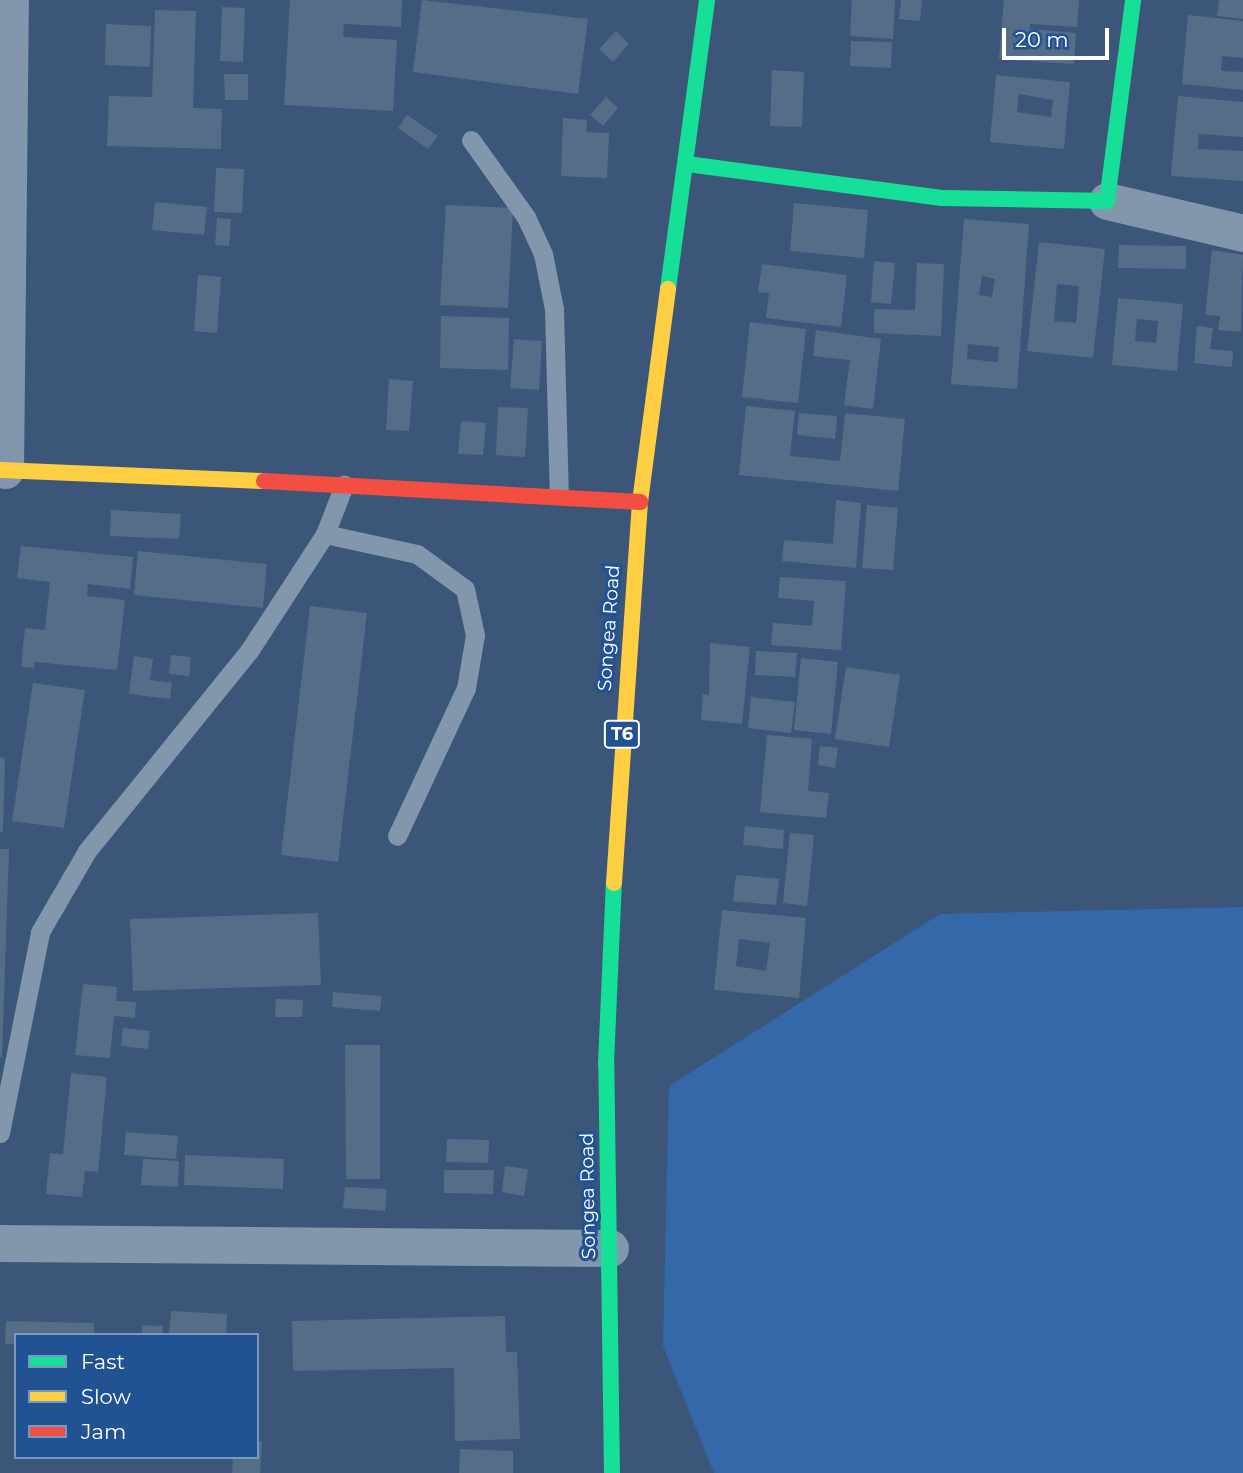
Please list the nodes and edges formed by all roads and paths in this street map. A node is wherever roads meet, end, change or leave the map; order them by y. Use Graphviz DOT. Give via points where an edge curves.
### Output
graph roads {
  1 [pos="10,0"];
  2 [pos="707,0"];
  3 [pos="1133,0"];
  4 [pos="471,140"];
  5 [pos="687,164"];
  6 [pos="1107,201"];
  7 [pos="1243,233"];
  8 [pos="2,470"];
  9 [pos="344,485"];
  10 [pos="559,494"];
  11 [pos="640,502"];
  12 [pos="325,534"];
  13 [pos="397,836"];
  14 [pos="0,1133"];
  15 [pos="0,1243"];
  16 [pos="610,1248"];
  17 [pos="612,1473"];
  1 -- 8 [label="street"];
  2 -- 5 [label="main road, Songea Road / T6"];
  3 -- 6 [label="main road"];
  4 -- 10 [label="lane" via="526,217 542,254 554,309"];
  5 -- 6 [label="main road" via="942,198"];
  5 -- 11 [label="main road, Songea Road / T6"];
  6 -- 7 [label="street"];
  8 -- 9 [label="main road"];
  9 -- 10 [label="main road"];
  9 -- 12 [label="lane"];
  10 -- 11 [label="main road"];
  11 -- 16 [label="main road, Songea Road / T6" via="621,737 606,1064"];
  12 -- 13 [label="lane" via="417,554 465,589 475,635 466,688"];
  12 -- 14 [label="lane" via="249,651 87,851 40,932"];
  15 -- 16 [label="street"];
  16 -- 17 [label="main road, Songea Road / T6"];
}
